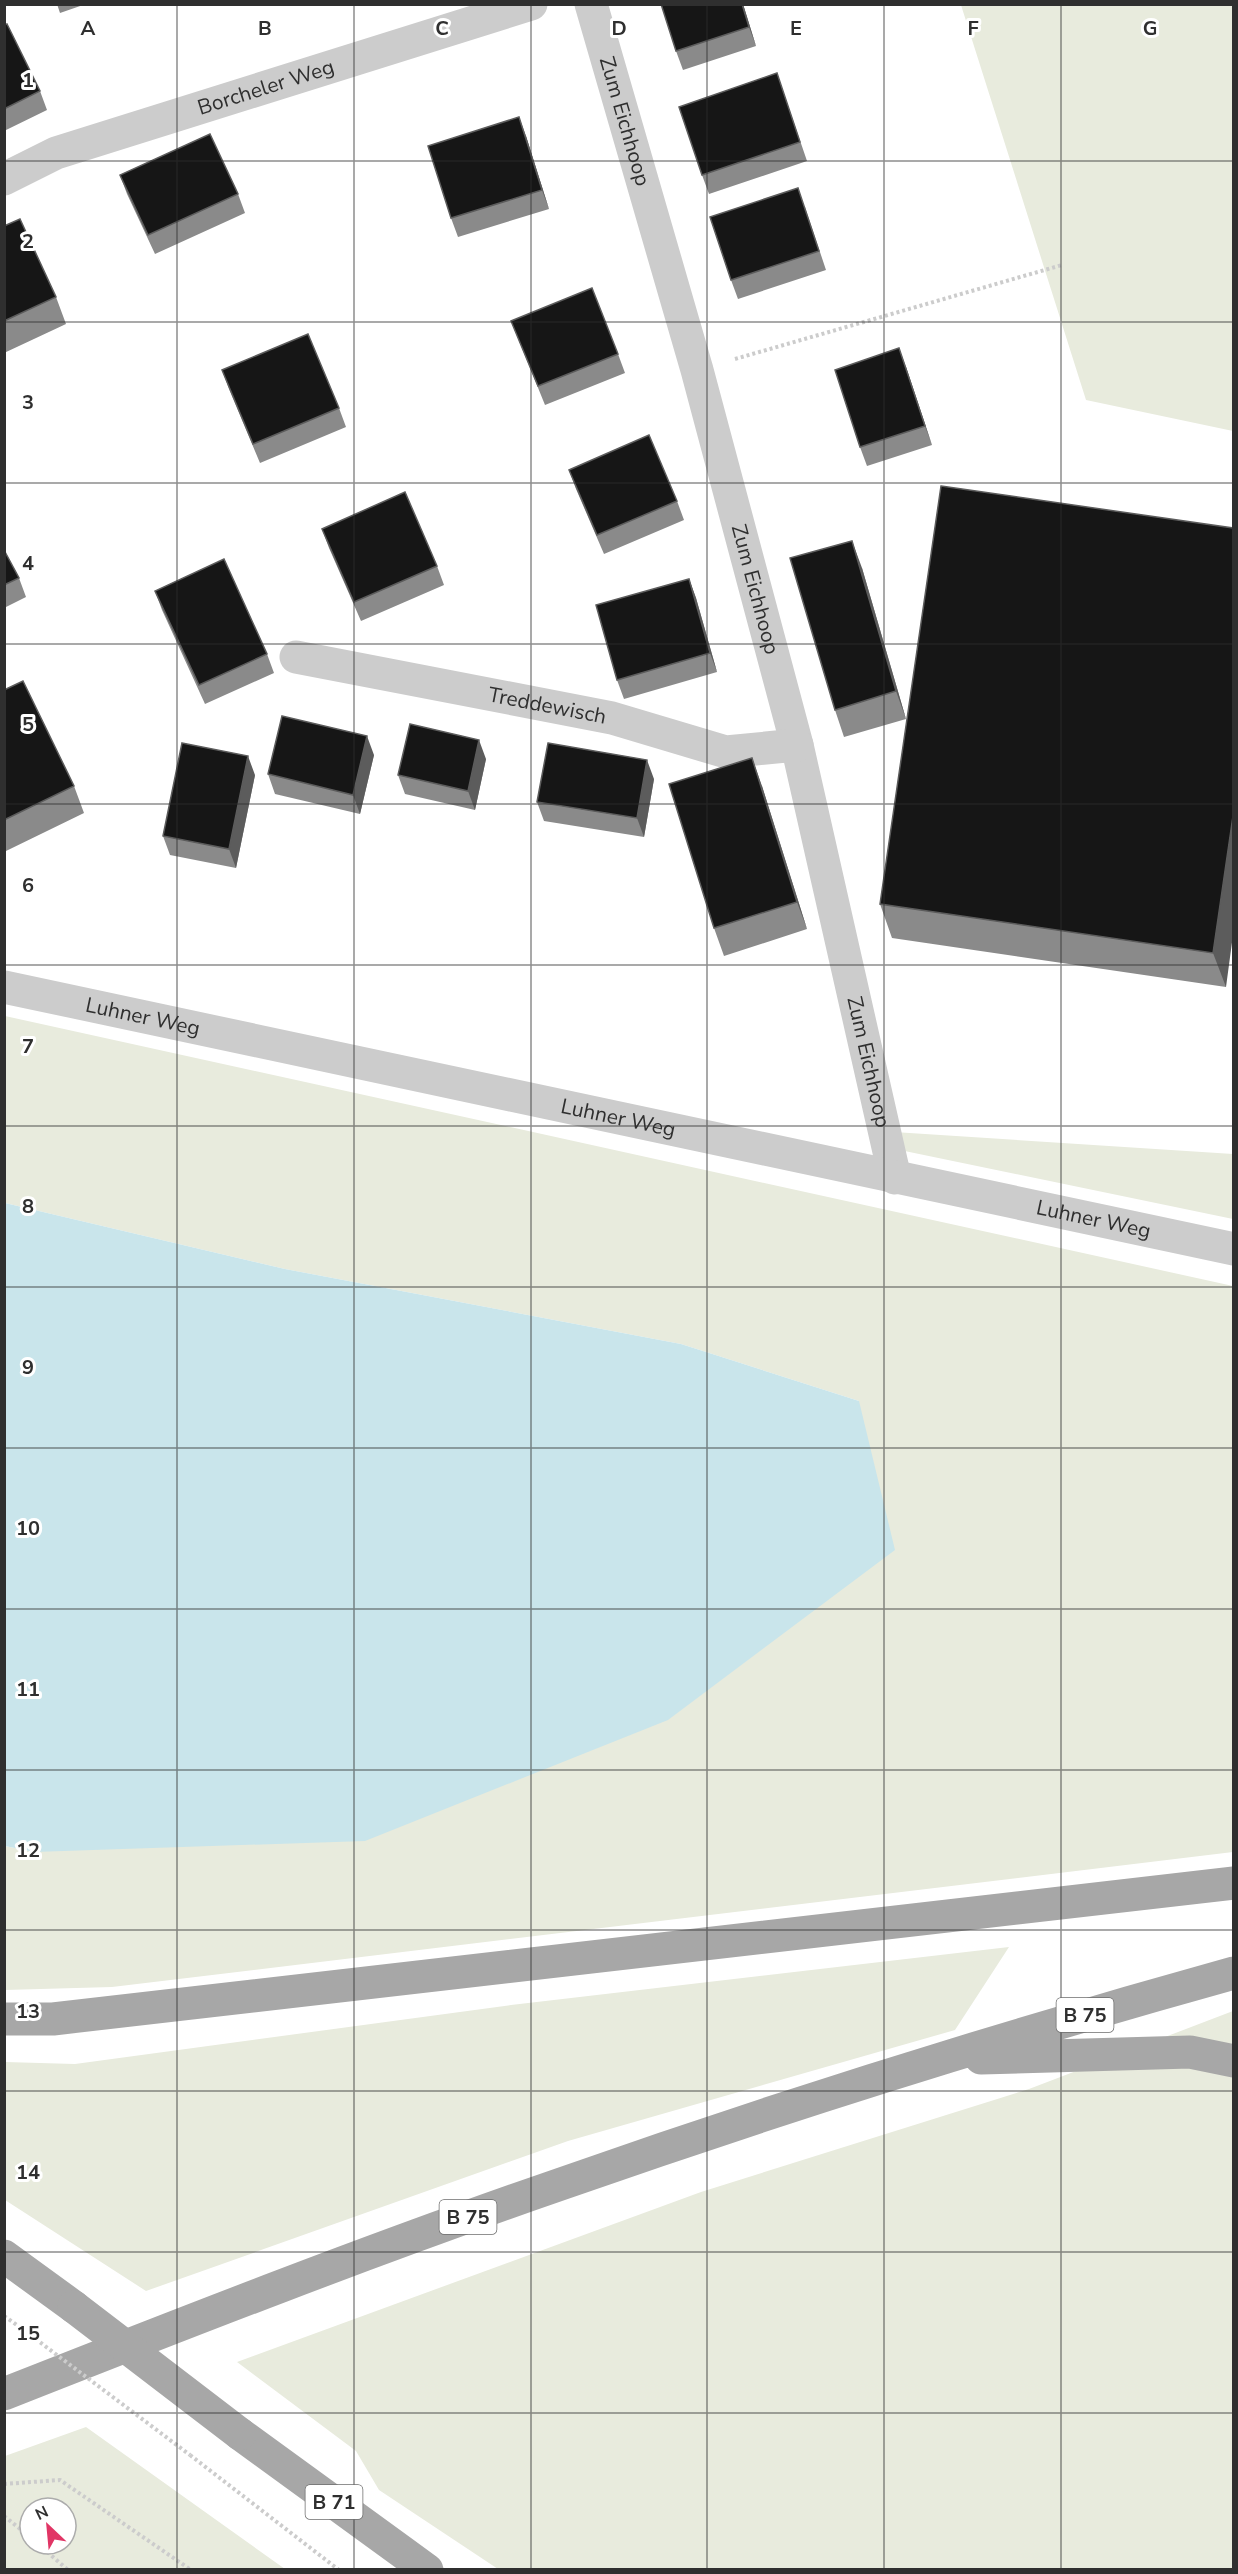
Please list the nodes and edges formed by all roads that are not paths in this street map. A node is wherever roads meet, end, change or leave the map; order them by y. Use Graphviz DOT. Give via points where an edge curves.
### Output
graph roads {
  1 [pos="531,4"];
  2 [pos="591,4"];
  3 [pos="4,179"];
  4 [pos="296,657"];
  5 [pos="797,745"];
  6 [pos="4,987"];
  7 [pos="896,1178"];
  8 [pos="1233,1249"];
  9 [pos="1233,1883"];
  10 [pos="1233,1973"];
  11 [pos="4,2019"];
  12 [pos="938,2059"];
  13 [pos="1233,2061"];
  14 [pos="4,2256"];
  15 [pos="4,2394"];
  16 [pos="427,2570"];
  1 -- 3 [label="street, Borcheler Weg" via="56,153"];
  2 -- 5 [label="street, Zum Eichhoop" via="697,370"];
  4 -- 5 [label="street, Treddewisch" via="612,718 726,752"];
  5 -- 7 [label="street, Zum Eichhoop"];
  6 -- 7 [label="street, Luhner Weg"];
  7 -- 8 [label="street, Luhner Weg"];
  9 -- 11 [label="main road" via="53,2019"];
  10 -- 12 [label="main road, B 75"];
  12 -- 13 [label="main road" via="1190,2052"];
  12 -- 15 [label="main road, B 75" via="547,2188"];
  14 -- 16 [label="main road, B 71, bridge"];
}
